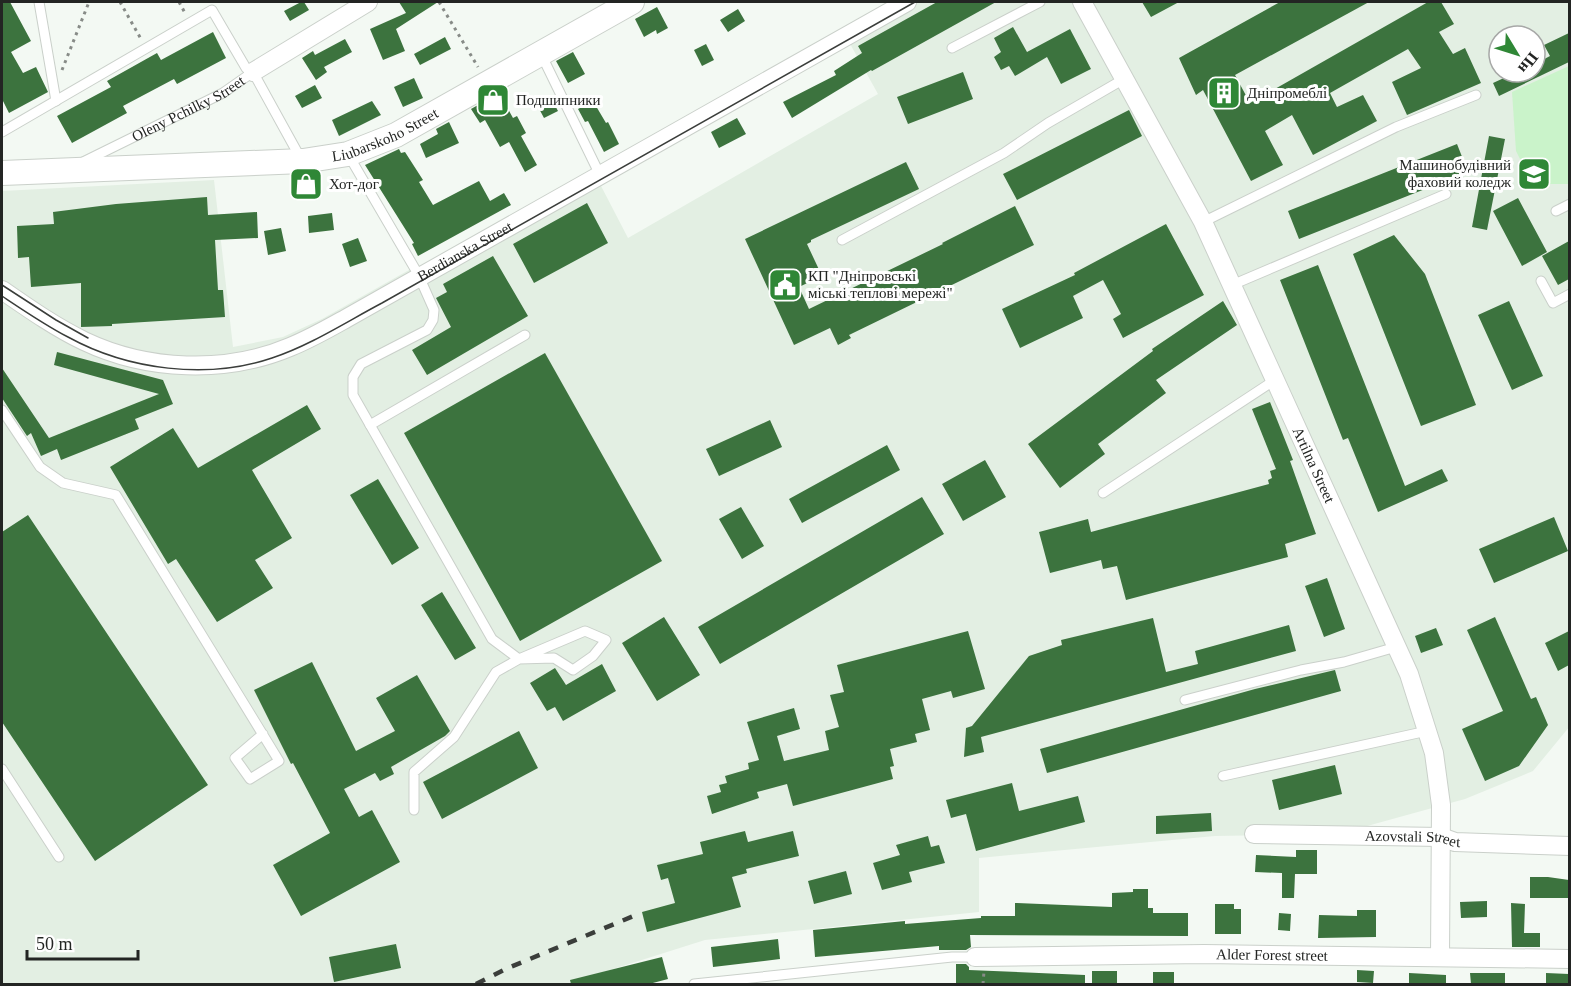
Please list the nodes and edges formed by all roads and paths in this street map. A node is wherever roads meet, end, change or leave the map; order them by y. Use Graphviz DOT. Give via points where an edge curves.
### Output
graph roads {
  1 [pos="39,2"];
  2 [pos="89,2"];
  3 [pos="120,2"];
  4 [pos="368,2"];
  5 [pos="439,2"];
  6 [pos="632,2"];
  7 [pos="907,2"];
  8 [pos="1040,2"];
  9 [pos="1082,2"];
  10 [pos="952,48"];
  11 [pos="146,49"];
  12 [pos="541,54"];
  13 [pos="253,72"];
  14 [pos="1124,80"];
  15 [pos="487,84"];
  16 [pos="54,90"];
  17 [pos="1476,95"];
  18 [pos="56,101"];
  19 [pos="2,132"];
  20 [pos="348,154"];
  21 [pos="303,161"];
  22 [pos="67,170"];
  23 [pos="2,173"];
  24 [pos="600,175"];
  25 [pos="1446,194"];
  26 [pos="1569,204"];
  27 [pos="1556,211"];
  28 [pos="1203,222"];
  29 [pos="842,240"];
  30 [pos="420,277"];
  31 [pos="1541,281"];
  32 [pos="1232,285"];
  33 [pos="2,290"];
  34 [pos="1569,294"];
  35 [pos="525,335"];
  36 [pos="1275,380"];
  37 [pos="2,410"];
  38 [pos="370,424"];
  39 [pos="1103,493"];
  40 [pos="1396,647"];
  41 [pos="519,659"];
  42 [pos="1185,700"];
  43 [pos="1427,731"];
  44 [pos="263,734"];
  45 [pos="2,769"];
  46 [pos="1223,776"];
  47 [pos="414,810"];
  48 [pos="1254,834"];
  49 [pos="1441,837"];
  50 [pos="1569,846"];
  51 [pos="59,857"];
  52 [pos="975,957"];
  53 [pos="1440,957"];
  54 [pos="1569,959"];
  55 [pos="694,984"];
  1 -- 16 [label="lane"];
  2 -- 16 [label="path"];
  3 -- 11 [label="path"];
  4 -- 13 [label="street, Oleny Pchilky Street"];
  5 -- 15 [label="path"];
  6 -- 12 [label="main road, Liubarskoho Street"];
  7 -- 24 [label="street, Berdianska Street"];
  8 -- 10 [label="lane"];
  9 -- 14 [label="street, Artilna Street"];
  11 -- 13 [label="lane" via="212,10 246,68"];
  11 -- 18 [label="lane"];
  12 -- 15 [label="main road, Liubarskoho Street"];
  12 -- 24 [label="lane"];
  13 -- 21 [label="lane"];
  13 -- 22 [label="lane, Oleny Pchilky Street" via="223,93"];
  14 -- 28 [label="street, Artilna Street"];
  14 -- 29 [label="lane" via="1004,153"];
  15 -- 20 [label="main road, Liubarskoho Street" via="396,135"];
  16 -- 18 [label="lane"];
  17 -- 28 [label="lane" via="1396,127"];
  18 -- 19 [label="lane"];
  20 -- 21 [label="main road, Liubarskoho Street"];
  20 -- 30 [label="lane"];
  21 -- 22 [label="main road, Liubarskoho Street"];
  22 -- 23 [label="main road, Liubarskoho Street"];
  24 -- 30 [label="street, Berdianska Street"];
  25 -- 32 [label="lane"];
  26 -- 27 [label="lane"];
  28 -- 32 [label="street, Artilna Street"];
  30 -- 33 [label="street, Berdianska Street" via="292,347 253,359 209,365 149,361 101,348"];
  30 -- 38 [label="lane" via="434,310 427,330 361,364 353,376 353,395"];
  31 -- 34 [label="lane" via="1553,303"];
  32 -- 36 [label="street, Artilna Street"];
  35 -- 38 [label="lane"];
  36 -- 39 [label="lane"];
  36 -- 40 [label="street, Artilna Street"];
  37 -- 44 [label="lane" via="40,467 63,483 116,495"];
  38 -- 41 [label="lane" via="492,639"];
  40 -- 42 [label="lane"];
  40 -- 43 [label="street, Artilna Street"];
  41 -- 41 [label="lane" via="585,631 606,640 593,656 573,670 554,658"];
  41 -- 47 [label="lane" via="496,672 454,737 414,772"];
  43 -- 46 [label="lane"];
  43 -- 49 [label="street, Artilna Street" via="1440,794"];
  44 -- 44 [label="lane" via="235,758 250,779 279,761"];
  45 -- 51 [label="lane"];
  48 -- 49 [label="street, Azovstali Street"];
  49 -- 50 [label="street, Azovstali Street" via="1455,842"];
  49 -- 53 [label="street, Artilna Street"];
  52 -- 53 [label="street, Alder Forest street"];
  52 -- 55 [label="lane"];
  53 -- 54 [label="street, Alder Forest street"];
}
